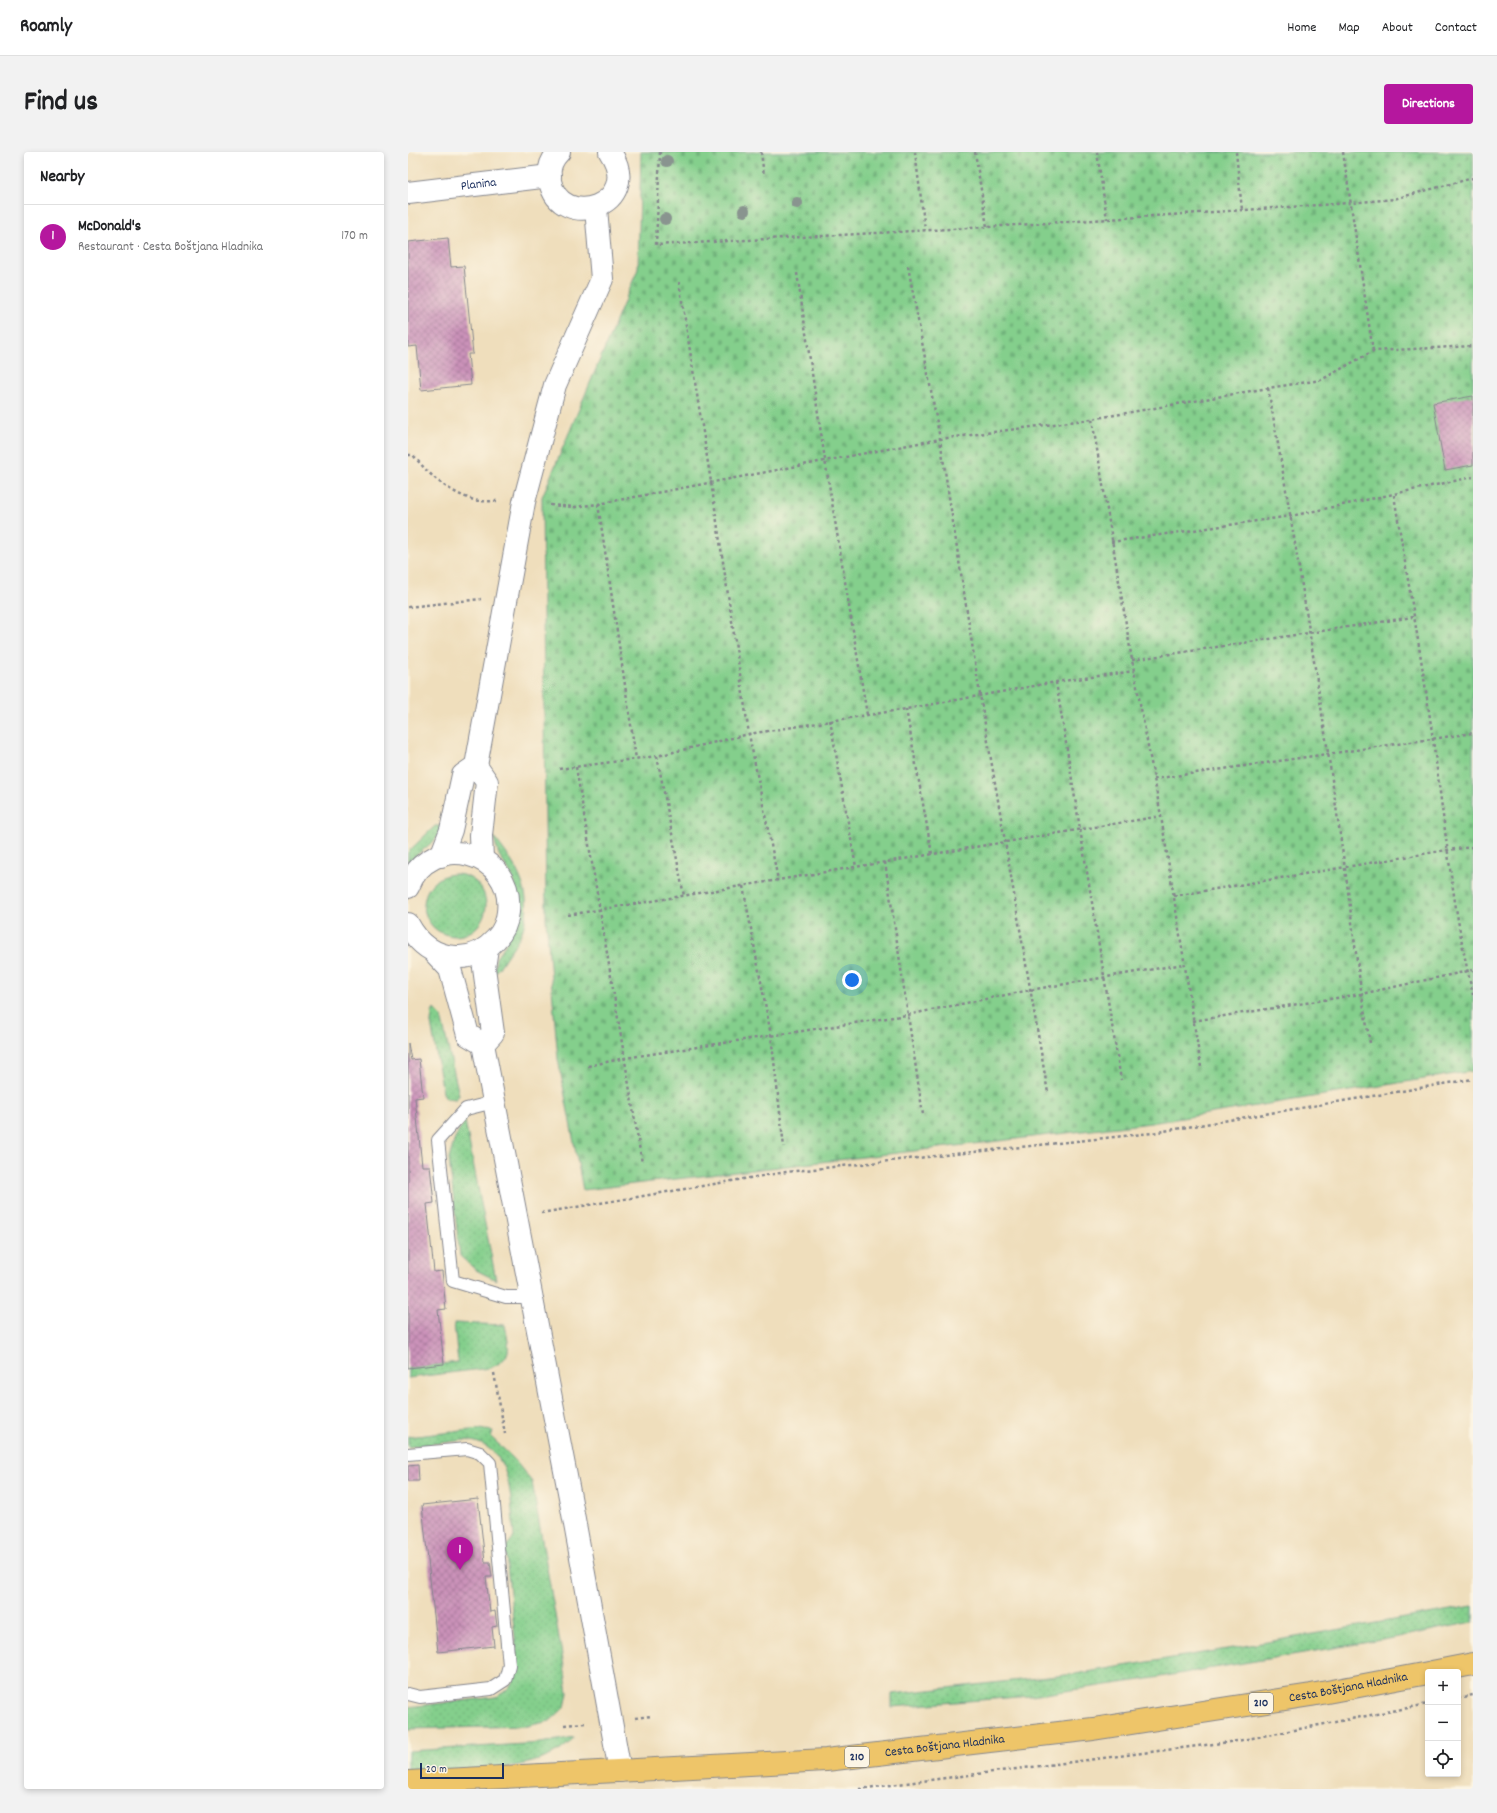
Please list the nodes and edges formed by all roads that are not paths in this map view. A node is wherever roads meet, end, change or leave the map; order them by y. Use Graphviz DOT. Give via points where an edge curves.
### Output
graph roads {
  1 [pos="559,152"];
  2 [pos="610,152"];
  3 [pos="550,176"];
  4 [pos="408,193"];
  5 [pos="596,208"];
  6 [pos="476,766"];
  7 [pos="440,856"];
  8 [pos="482,859"];
  9 [pos="408,887"];
  10 [pos="409,929"];
  11 [pos="487,948"];
  12 [pos="435,953"];
  13 [pos="483,1044"];
  14 [pos="494,1102"];
  15 [pos="532,1296"];
  16 [pos="408,1454"];
  17 [pos="1473,1664"];
  18 [pos="1447,1669"];
  19 [pos="1425,1674"];
  20 [pos="408,1694"];
  21 [pos="620,1771"];
  22 [pos="408,1782"];
  1 -- 3 [label="street" via="550,166"];
  2 -- 5 [label="street" via="616,161 618,183 613,194"];
  3 -- 4 [label="street, Planina"];
  3 -- 5 [label="street" via="554,192 565,203 574,208"];
  5 -- 6 [label="street" via="602,279 555,385 524,502"];
  6 -- 7 [label="street" via="463,775 451,830"];
  6 -- 8 [label="street" via="487,782 481,835"];
  7 -- 8 [label="street" via="465,853"];
  7 -- 9 [label="street" via="421,867"];
  8 -- 11 [label="street" via="496,870 505,885 509,902 508,919 500,936"];
  10 -- 12 [label="street" via="424,946"];
  11 -- 12 [label="street" via="462,957"];
  11 -- 13 [label="street" via="484,968 492,1033"];
  12 -- 13 [label="street" via="450,969 468,1035"];
  13 -- 14 [label="street"];
  14 -- 15 [label="street"];
  14 -- 15 [label="lane" via="466,1109 438,1140 453,1281 506,1297"];
  15 -- 21 [label="street"];
  16 -- 20 [label="lane" via="467,1449 480,1453 490,1464 509,1665 505,1680 492,1689 420,1697"];
  17 -- 18 [label="main road"];
  19 -- 21 [label="main road, Cesta Boštjana Hladnika / 210" via="1311,1695 1093,1729 826,1760"];
  21 -- 22 [label="main road, Cesta Boštjana Hladnika / 210"];
}
